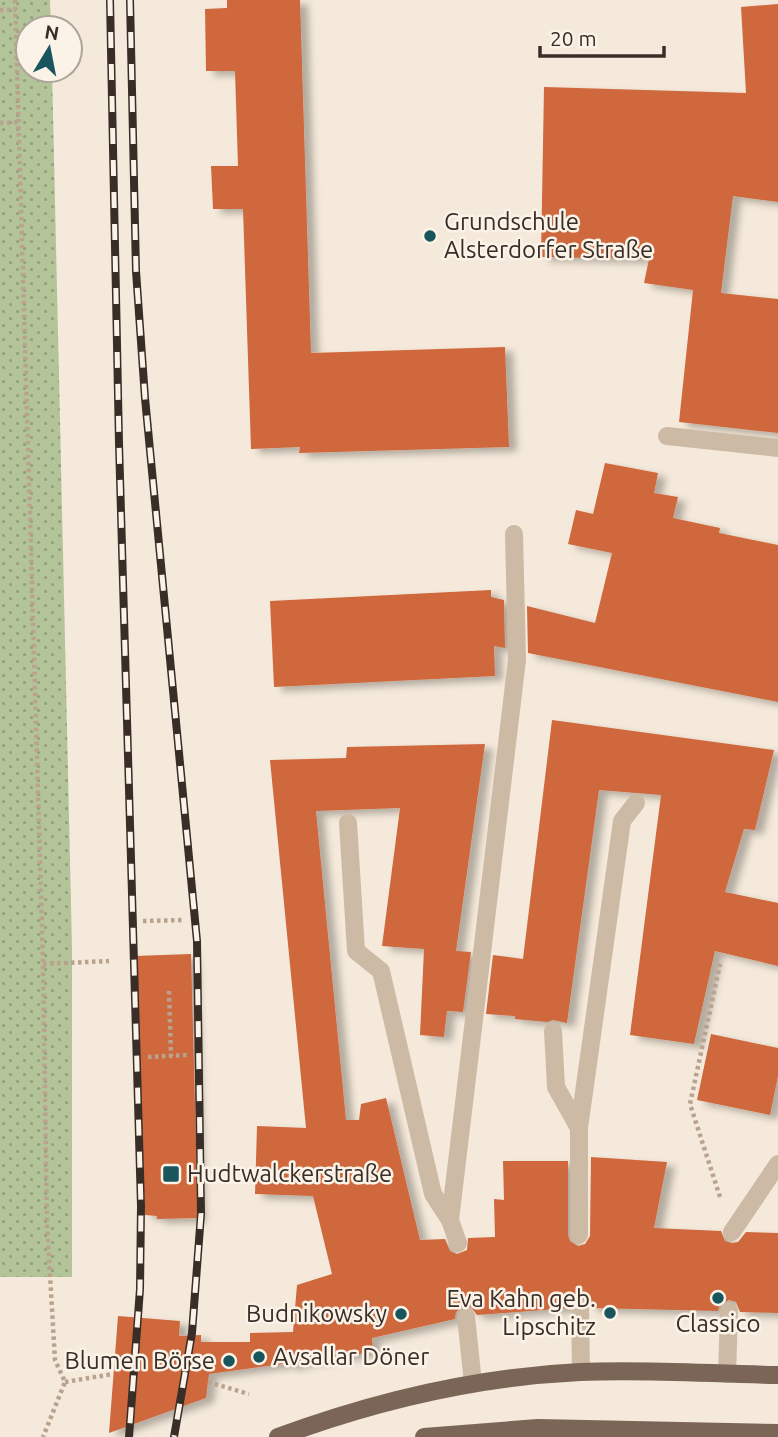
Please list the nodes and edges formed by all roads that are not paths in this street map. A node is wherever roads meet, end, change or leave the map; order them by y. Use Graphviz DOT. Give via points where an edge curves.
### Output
graph roads {
  1 [pos="667,436"];
  2 [pos="778,448"];
  3 [pos="514,534"];
  4 [pos="636,803"];
  5 [pos="348,823"];
  6 [pos="553,1031"];
  7 [pos="579,1128"];
  8 [pos="778,1164"];
  9 [pos="450,1220"];
  10 [pos="732,1232"];
  11 [pos="579,1235"];
  12 [pos="458,1243"];
  13 [pos="580,1308"];
  14 [pos="729,1311"];
  15 [pos="466,1317"];
  16 [pos="581,1372"];
  17 [pos="727,1374"];
  18 [pos="778,1375"];
  19 [pos="472,1383"];
  20 [pos="778,1433"];
  21 [pos="278,1437"];
  22 [pos="424,1437"];
  1 -- 2 [label="lane"];
  3 -- 9 [label="lane" via="517,660"];
  4 -- 7 [label="lane" via="622,821"];
  5 -- 9 [label="lane" via="356,951 381,971 433,1194"];
  6 -- 7 [label="lane" via="556,1087"];
  7 -- 11 [label="lane"];
  8 -- 10 [label="lane"];
  9 -- 12 [label="lane"];
  13 -- 16 [label="lane"];
  14 -- 17 [label="lane"];
  15 -- 19 [label="lane"];
  16 -- 17 [label="main road"];
  16 -- 19 [label="main road"];
  17 -- 18 [label="main road"];
  19 -- 21 [label="main road" via="392,1400"];
  20 -- 22 [label="main road" via="538,1427"];
}
